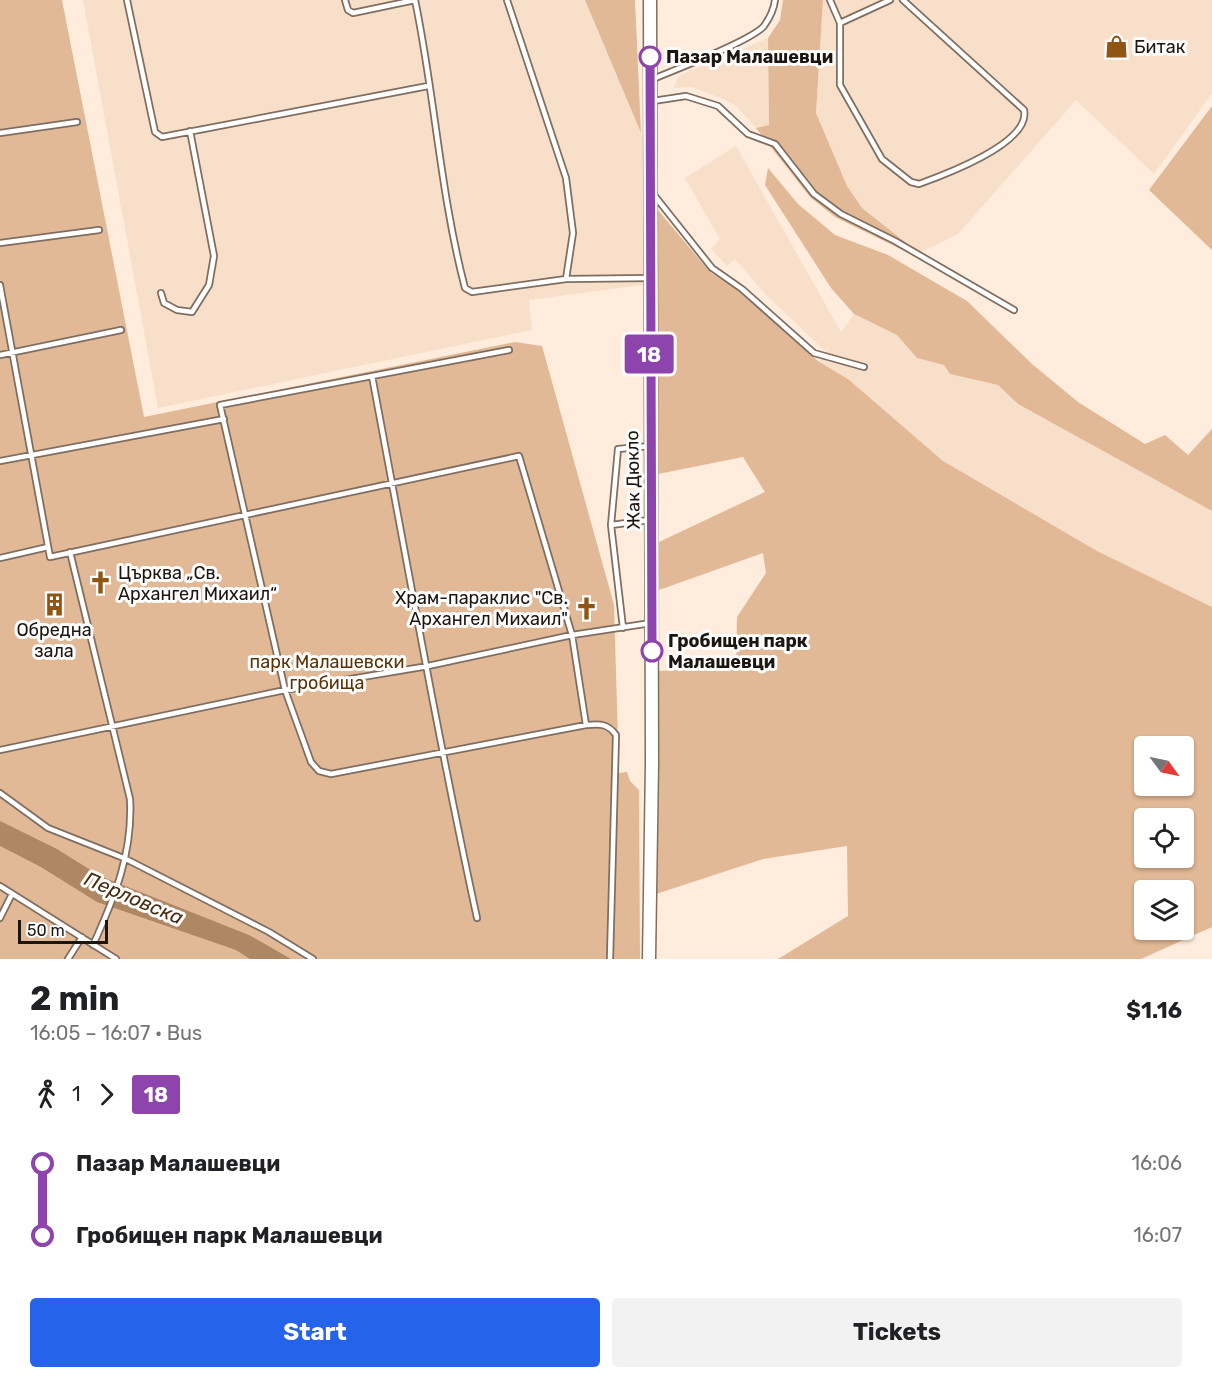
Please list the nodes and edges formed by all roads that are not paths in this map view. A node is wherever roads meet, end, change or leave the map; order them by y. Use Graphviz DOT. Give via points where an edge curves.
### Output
graph roads {
  1 [pos="127,0"];
  2 [pos="345,0"];
  3 [pos="415,0"];
  4 [pos="507,0"];
  5 [pos="650,0"];
  6 [pos="775,0"];
  7 [pos="830,0"];
  8 [pos="890,0"];
  9 [pos="903,0"];
  10 [pos="840,22"];
  11 [pos="650,80"];
  12 [pos="428,86"];
  13 [pos="650,101"];
  14 [pos="77,122"];
  15 [pos="190,131"];
  16 [pos="0,133"];
  17 [pos="650,191"];
  18 [pos="99,230"];
  19 [pos="0,243"];
  20 [pos="650,278"];
  21 [pos="566,279"];
  22 [pos="0,285"];
  23 [pos="161,293"];
  24 [pos="1014,310"];
  25 [pos="121,330"];
  26 [pos="509,350"];
  27 [pos="13,353"];
  28 [pos="0,355"];
  29 [pos="864,367"];
  30 [pos="372,376"];
  31 [pos="224,419"];
  32 [pos="651,446"];
  33 [pos="30,455"];
  34 [pos="0,461"];
  35 [pos="392,482"];
  36 [pos="246,516"];
  37 [pos="651,520"];
  38 [pos="611,525"];
  39 [pos="48,547"];
  40 [pos="70,552"];
  41 [pos="0,558"];
  42 [pos="652,622"];
  43 [pos="623,628"];
  44 [pos="572,635"];
  45 [pos="428,666"];
  46 [pos="285,690"];
  47 [pos="111,725"];
  48 [pos="586,725"];
  49 [pos="0,750"];
  50 [pos="442,755"];
  51 [pos="0,793"];
  52 [pos="126,859"];
  53 [pos="0,886"];
  54 [pos="12,894"];
  55 [pos="0,918"];
  56 [pos="477,918"];
  57 [pos="82,938"];
  58 [pos="93,945"];
  59 [pos="68,959"];
  60 [pos="116,959"];
  61 [pos="313,959"];
  62 [pos="610,959"];
  63 [pos="649,959"];
  1 -- 15 [label="lane" via="155,132 162,137"];
  2 -- 3 [label="lane" via="353,13"];
  3 -- 12 [label="lane" via="427,58"];
  4 -- 21 [label="lane" via="566,178 573,233"];
  5 -- 11 [label="street, Жак Дюкло"];
  6 -- 11 [label="lane" via="762,28"];
  7 -- 10 [label="lane"];
  8 -- 10 [label="lane"];
  9 -- 10 [label="lane" via="1024,110 1025,117 1019,130 993,152 919,184 882,159 840,86"];
  11 -- 13 [label="street, Жак Дюкло"];
  12 -- 15 [label="lane"];
  12 -- 21 [label="lane" via="452,239 465,288 472,292"];
  13 -- 17 [label="street, Жак Дюкло"];
  13 -- 24 [label="lane" via="686,96 718,106 748,134 775,144 814,194 841,214"];
  14 -- 16 [label="lane"];
  15 -- 23 [label="lane" via="214,256 209,285 192,312 164,303"];
  17 -- 20 [label="street, Жак Дюкло"];
  17 -- 29 [label="lane" via="712,268 742,289 814,353"];
  18 -- 19 [label="lane"];
  20 -- 21 [label="lane"];
  20 -- 32 [label="street, Жак Дюкло"];
  22 -- 27 [label="lane"];
  25 -- 27 [label="lane"];
  26 -- 30 [label="lane"];
  27 -- 28 [label="lane"];
  27 -- 33 [label="lane"];
  30 -- 31 [label="lane" via="220,405"];
  30 -- 35 [label="lane"];
  31 -- 33 [label="lane"];
  31 -- 36 [label="lane"];
  32 -- 37 [label="street, Жак Дюкло"];
  32 -- 38 [label="lane" via="618,448"];
  33 -- 34 [label="lane"];
  33 -- 39 [label="lane"];
  35 -- 36 [label="lane"];
  35 -- 44 [label="lane" via="519,456"];
  35 -- 45 [label="lane"];
  36 -- 40 [label="lane"];
  36 -- 46 [label="lane"];
  37 -- 38 [label="lane"];
  37 -- 42 [label="street, Жак Дюкло"];
  38 -- 43 [label="lane"];
  39 -- 40 [label="lane" via="50,557"];
  39 -- 41 [label="lane"];
  40 -- 47 [label="lane"];
  42 -- 43 [label="lane"];
  42 -- 63 [label="street, Жак Дюкло"];
  43 -- 44 [label="lane"];
  44 -- 45 [label="lane"];
  44 -- 48 [label="lane"];
  45 -- 46 [label="lane"];
  45 -- 50 [label="lane"];
  46 -- 47 [label="lane"];
  46 -- 50 [label="lane" via="310,762 319,771 331,774"];
  47 -- 49 [label="lane"];
  47 -- 52 [label="lane" via="130,799 132,826"];
  48 -- 50 [label="lane"];
  48 -- 62 [label="lane" via="601,724 616,735"];
  50 -- 56 [label="lane"];
  51 -- 52 [label="lane" via="48,828"];
  52 -- 58 [label="lane"];
  52 -- 61 [label="lane" via="269,932"];
  53 -- 54 [label="lane"];
  54 -- 55 [label="lane"];
  54 -- 57 [label="lane"];
  57 -- 58 [label="lane"];
  57 -- 59 [label="lane"];
  58 -- 60 [label="lane"];
}
